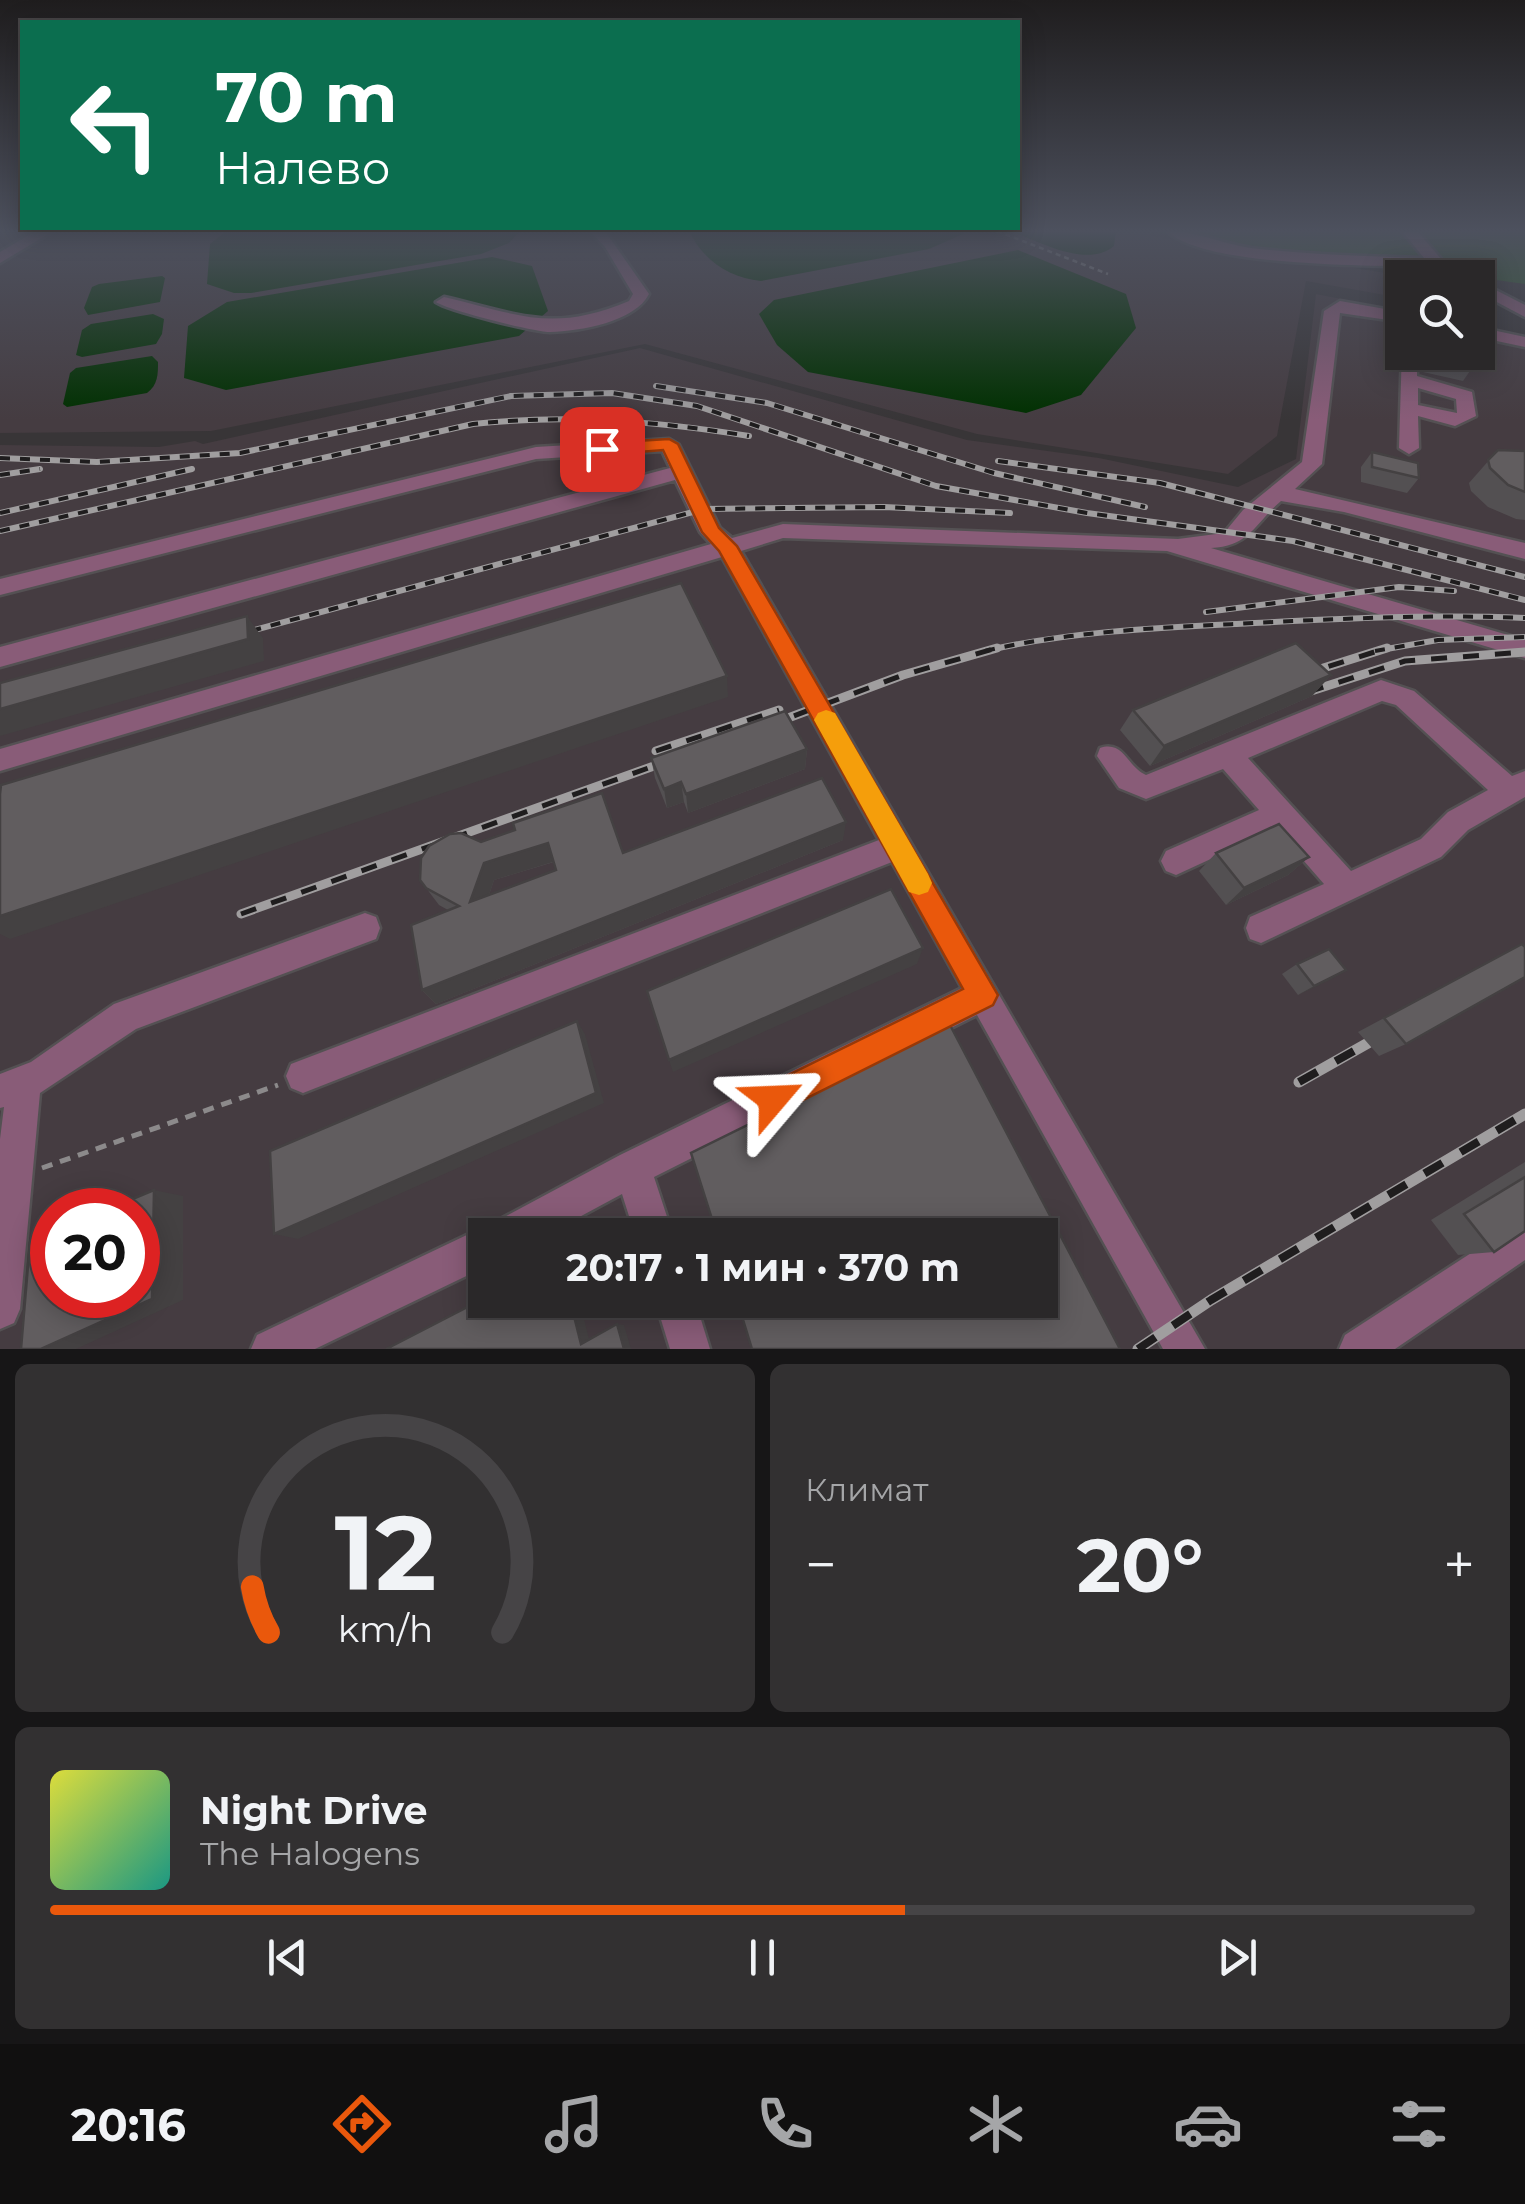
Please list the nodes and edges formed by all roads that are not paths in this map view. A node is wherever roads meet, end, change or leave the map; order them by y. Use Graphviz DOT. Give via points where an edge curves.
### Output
graph roads {
  1 [pos="641,294"];
  2 [pos="1495,295"];
  3 [pos="444,302"];
  4 [pos="1525,312"];
  5 [pos="1385,314"];
  6 [pos="1495,336"];
  7 [pos="1525,342"];
  8 [pos="1408,370"];
  9 [pos="1408,379"];
  10 [pos="1408,408"];
  11 [pos="1409,448"];
  12 [pos="683,472"];
  13 [pos="1276,493"];
  14 [pos="1167,542"];
  15 [pos="727,546"];
  16 [pos="1525,551"];
  17 [pos="0,587"];
  18 [pos="1525,649"];
  19 [pos="0,658"];
  20 [pos="1228,755"];
  21 [pos="1110,756"];
  22 [pos="0,760"];
  23 [pos="1517,787"];
  24 [pos="1280,814"];
  25 [pos="898,846"];
  26 [pos="1176,862"];
  27 [pos="1346,888"];
  28 [pos="366,928"];
  29 [pos="1260,928"];
  30 [pos="983,995"];
  31 [pos="303,1076"];
  32 [pos="12,1086"];
  33 [pos="633,1168"];
  34 [pos="540,1218"];
  35 [pos="649,1218"];
  36 [pos="1522,1245"];
  37 [pos="468,1256"];
  38 [pos="0,1308"];
  39 [pos="680,1318"];
  40 [pos="271,1349"];
  41 [pos="690,1349"];
  42 [pos="1184,1349"];
  43 [pos="1359,1349"];
  1 -- 3 [label="lane" via="636,304 602,318 548,327"];
  2 -- 4 [label="lane"];
  5 -- 13 [label="lane" via="1340,306 1332,311 1312,464"];
  6 -- 7 [label="lane"];
  8 -- 9 [label="lane"];
  9 -- 10 [label="lane"];
  9 -- 10 [label="lane" via="1465,396 1467,416 1455,420"];
  10 -- 11 [label="lane"];
  12 -- 15 [label="lane" via="712,532"];
  12 -- 17 [label="lane" via="669,444 536,453"];
  12 -- 19 [label="lane"];
  13 -- 14 [label="lane" via="1228,540"];
  13 -- 16 [label="lane"];
  14 -- 15 [label="lane" via="782,531"];
  14 -- 18 [label="lane"];
  15 -- 22 [label="lane"];
  15 -- 25 [label="lane"];
  20 -- 21 [label="lane" via="1146,787 1128,780"];
  20 -- 23 [label="lane" via="1382,690 1405,698"];
  20 -- 24 [label="lane"];
  23 -- 27 [label="lane" via="1458,821 1431,848"];
  24 -- 26 [label="lane"];
  24 -- 27 [label="lane"];
  25 -- 30 [label="lane"];
  25 -- 31 [label="lane"];
  27 -- 29 [label="lane"];
  28 -- 32 [label="lane" via="126,1016 42,1075"];
  30 -- 33 [label="lane"];
  30 -- 42 [label="lane"];
  32 -- 38 [label="lane" via="14,1178"];
  33 -- 34 [label="lane"];
  33 -- 35 [label="lane"];
  36 -- 43 [label="lane"];
  37 -- 40 [label="lane"];
  39 -- 41 [label="lane"];
}
